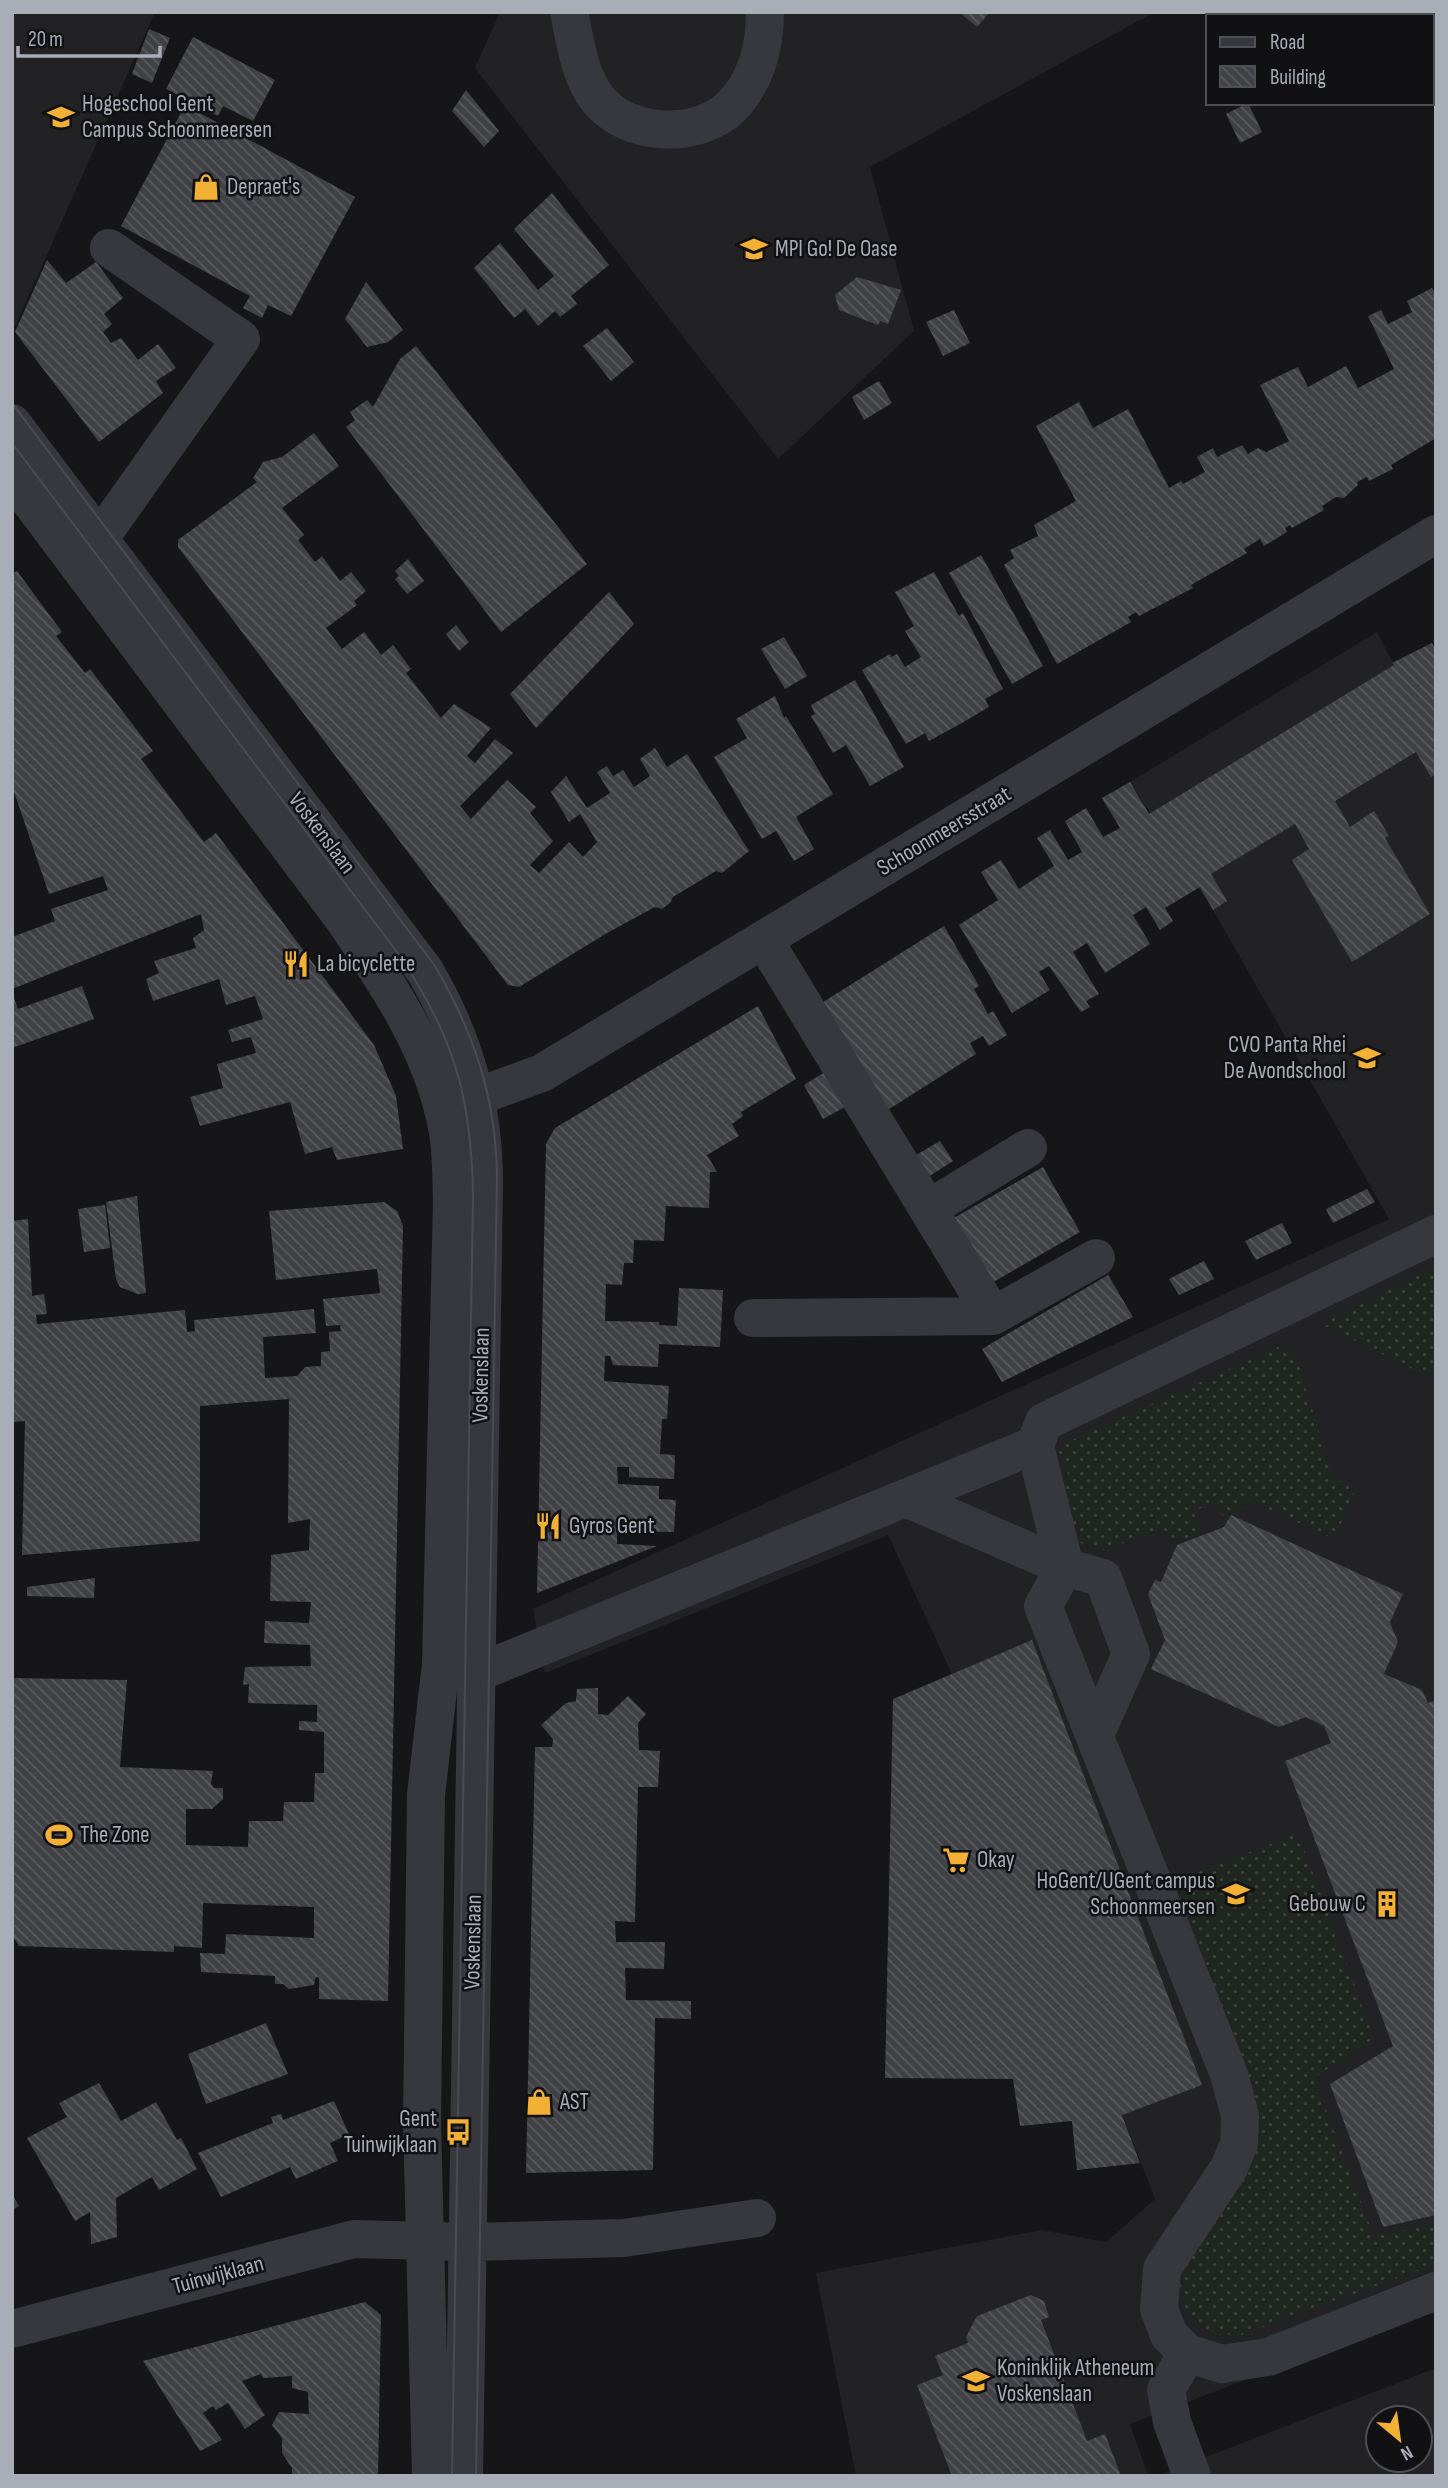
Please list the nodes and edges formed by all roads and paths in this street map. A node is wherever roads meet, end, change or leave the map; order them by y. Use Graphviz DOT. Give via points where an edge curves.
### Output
graph roads {
  1 [pos="569,12"];
  2 [pos="765,12"];
  3 [pos="109,248"];
  4 [pos="12,423"];
  5 [pos="12,477"];
  6 [pos="1436,534"];
  7 [pos="89,553"];
  8 [pos="764,940"];
  9 [pos="460,1103"];
  10 [pos="1028,1148"];
  11 [pos="928,1209"];
  12 [pos="1436,1234"];
  13 [pos="1096,1258"];
  14 [pos="993,1316"];
  15 [pos="752,1318"];
  16 [pos="1035,1445"];
  17 [pos="906,1498"];
  18 [pos="1065,1567"];
  19 [pos="477,1673"];
  20 [pos="1095,1735"];
  21 [pos="757,2218"];
  22 [pos="426,2241"];
  23 [pos="468,2242"];
  24 [pos="1436,2291"];
  25 [pos="12,2329"];
  26 [pos="1187,2353"];
  27 [pos="431,2476"];
  28 [pos="464,2476"];
  29 [pos="1192,2476"];
  1 -- 2 [label="street" via="595,96 630,124 645,129 703,122 730,107 757,65"];
  3 -- 7 [label="street" via="241,339"];
  4 -- 7 [label="street, Voskenslaan"];
  5 -- 7 [label="street, Voskenslaan"];
  6 -- 8 [label="street, Schoonmeersstraat"];
  7 -- 9 [label="street, Voskenslaan" via="343,918"];
  8 -- 9 [label="street, Schoonmeersstraat" via="542,1073"];
  8 -- 11 [label="street"];
  9 -- 19 [label="street, Voskenslaan" via="484,1145"];
  9 -- 22 [label="street, Voskenslaan" via="450,1146 440,1664 426,1796 422,2121"];
  10 -- 11 [label="street"];
  11 -- 14 [label="street"];
  12 -- 16 [label="street" via="1044,1422"];
  13 -- 14 [label="street"];
  14 -- 15 [label="street"];
  16 -- 17 [label="street"];
  16 -- 18 [label="street"];
  17 -- 18 [label="street"];
  17 -- 19 [label="street"];
  18 -- 20 [label="street" via="1043,1606"];
  18 -- 20 [label="street" via="1103,1578 1131,1654"];
  19 -- 23 [label="street, Voskenslaan"];
  20 -- 26 [label="street" via="1230,2077 1240,2116 1239,2144 1229,2168 1162,2269 1159,2309 1169,2335"];
  21 -- 23 [label="street, Tuinwijklaan" via="624,2238"];
  22 -- 23 [label="street, Tuinwijklaan"];
  22 -- 25 [label="street, Tuinwijklaan" via="354,2239"];
  22 -- 27 [label="street, Voskenslaan"];
  23 -- 28 [label="street, Voskenslaan"];
  24 -- 26 [label="street" via="1268,2357 1222,2364"];
  26 -- 29 [label="street" via="1166,2390 1172,2422"];
}
